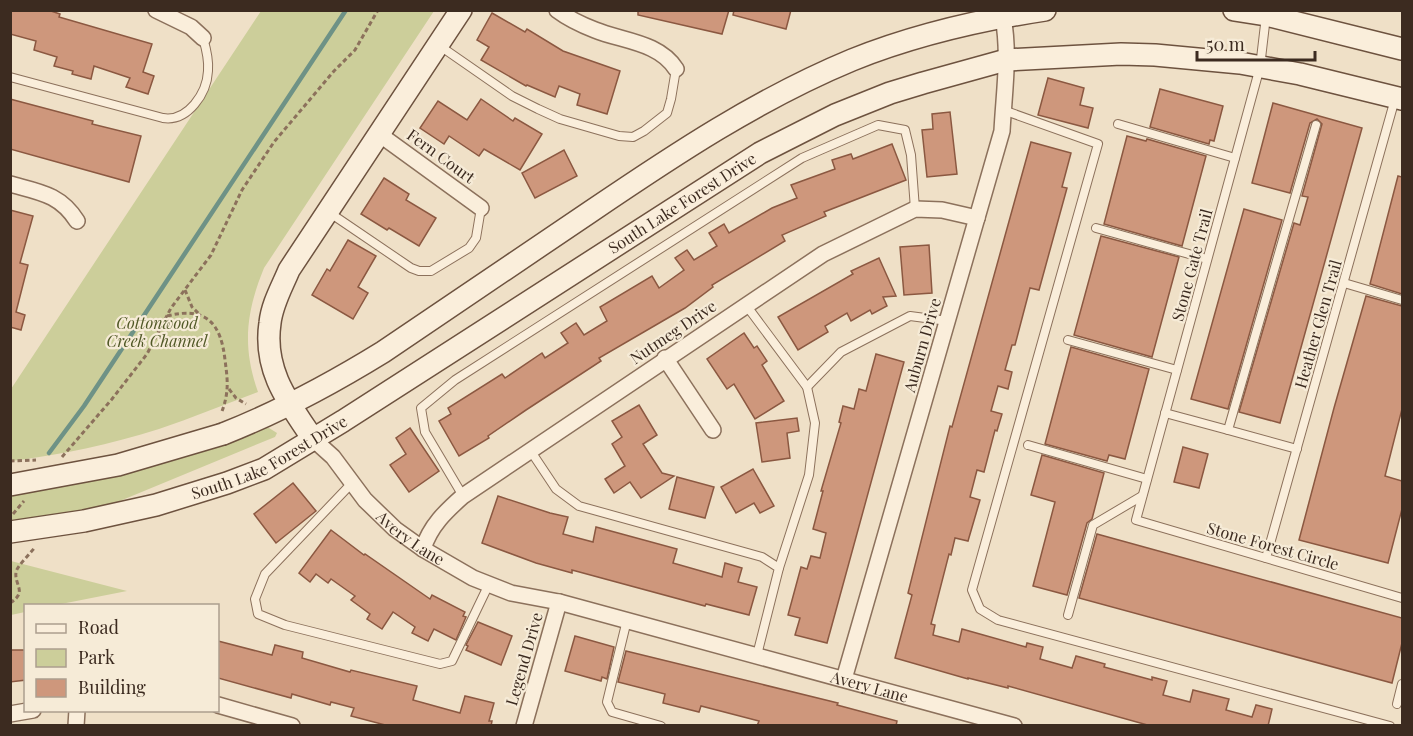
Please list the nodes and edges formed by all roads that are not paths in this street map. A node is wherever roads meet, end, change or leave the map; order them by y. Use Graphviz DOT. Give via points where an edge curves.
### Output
graph roads {
  1 [pos="156,10"];
  2 [pos="461,10"];
  3 [pos="557,10"];
  4 [pos="1045,10"];
  5 [pos="1234,10"];
  6 [pos="1266,15"];
  7 [pos="1004,16"];
  8 [pos="203,38"];
  9 [pos="438,45"];
  10 [pos="1402,49"];
  11 [pos="1006,60"];
  12 [pos="1260,67"];
  13 [pos="676,69"];
  14 [pos="10,77"];
  15 [pos="1399,99"];
  16 [pos="1003,110"];
  17 [pos="1118,124"];
  18 [pos="1316,125"];
  19 [pos="379,134"];
  20 [pos="1235,158"];
  21 [pos="10,184"];
  22 [pos="481,208"];
  23 [pos="915,209"];
  24 [pos="328,212"];
  25 [pos="977,218"];
  26 [pos="77,221"];
  27 [pos="1096,228"];
  28 [pos="1207,259"];
  29 [pos="1344,283"];
  30 [pos="1402,300"];
  31 [pos="746,304"];
  32 [pos="948,321"];
  33 [pos="1068,340"];
  34 [pos="665,358"];
  35 [pos="1177,370"];
  36 [pos="807,387"];
  37 [pos="290,406"];
  38 [pos="1165,413"];
  39 [pos="713,430"];
  40 [pos="1228,430"];
  41 [pos="313,439"];
  42 [pos="1028,445"];
  43 [pos="1297,449"];
  44 [pos="530,450"];
  45 [pos="1147,479"];
  46 [pos="352,483"];
  47 [pos="18,492"];
  48 [pos="463,496"];
  49 [pos="1142,496"];
  50 [pos="1136,520"];
  51 [pos="10,532"];
  52 [pos="423,549"];
  53 [pos="1266,558"];
  54 [pos="779,568"];
  55 [pos="489,584"];
  56 [pos="1402,598"];
  57 [pos="559,602"];
  58 [pos="1068,615"];
  59 [pos="627,620"];
  60 [pos="757,656"];
  61 [pos="844,679"];
  62 [pos="1402,684"];
  63 [pos="1397,704"];
  64 [pos="219,705"];
  65 [pos="25,712"];
  66 [pos="10,714"];
  67 [pos="292,726"];
  68 [pos="524,726"];
  69 [pos="661,726"];
  70 [pos="1014,726"];
  71 [pos="1390,726"];
  1 -- 8 [label="street"];
  2 -- 9 [label="main road, Avery Lane"];
  3 -- 13 [label="street" via="597,31 655,50"];
  4 -- 7 [label="main road"];
  5 -- 6 [label="main road"];
  6 -- 10 [label="main road"];
  6 -- 12 [label="lane, Stone Gate Trail"];
  7 -- 11 [label="street, Auburn Drive"];
  7 -- 37 [label="main road" via="899,44 783,91 684,148 383,352"];
  8 -- 14 [label="lane" via="208,70 205,85 190,109 174,118"];
  9 -- 13 [label="lane" via="538,110 618,136 633,137 667,113"];
  9 -- 19 [label="main road, Avery Lane"];
  11 -- 12 [label="main road, South Lake Forest Drive" via="1121,54 1188,57"];
  11 -- 16 [label="street, Auburn Drive"];
  11 -- 41 [label="main road, South Lake Forest Drive" via="890,93 760,153"];
  12 -- 15 [label="main road, South Lake Forest Drive"];
  12 -- 20 [label="lane, Stone Gate Trail"];
  15 -- 29 [label="lane, Heather Glen Trail"];
  16 -- 25 [label="street, Auburn Drive" via="1002,131"];
  16 -- 71 [label="lane" via="1098,144 972,590 980,609 998,620"];
  17 -- 20 [label="lane"];
  18 -- 40 [label="lane"];
  19 -- 22 [label="street, Fern Court"];
  19 -- 24 [label="main road, Avery Lane"];
  20 -- 28 [label="lane, Stone Gate Trail"];
  21 -- 26 [label="street" via="59,200"];
  22 -- 24 [label="lane" via="472,245 438,268 425,271 411,268"];
  23 -- 25 [label="street, Nutmeg Drive"];
  23 -- 31 [label="street, Nutmeg Drive" via="823,254"];
  23 -- 48 [label="lane" via="905,130 878,125 802,158 455,380 421,408 425,432"];
  24 -- 37 [label="main road, Avery Lane" via="289,270 270,321 268,343 277,383"];
  25 -- 32 [label="street, Auburn Drive"];
  27 -- 28 [label="lane"];
  28 -- 35 [label="lane, Stone Gate Trail"];
  29 -- 30 [label="lane"];
  29 -- 43 [label="lane, Heather Glen Trail"];
  31 -- 34 [label="street, Nutmeg Drive"];
  31 -- 36 [label="lane"];
  32 -- 36 [label="lane" via="910,316 841,352"];
  32 -- 61 [label="street, Auburn Drive"];
  33 -- 35 [label="lane"];
  34 -- 39 [label="street"];
  34 -- 44 [label="street, Nutmeg Drive"];
  35 -- 38 [label="lane, Stone Gate Trail"];
  36 -- 54 [label="lane" via="815,423 809,475"];
  37 -- 41 [label="main road, Avery Lane"];
  37 -- 47 [label="main road, bridge" via="222,424 118,465"];
  38 -- 40 [label="lane"];
  38 -- 45 [label="lane, Stone Gate Trail"];
  40 -- 43 [label="lane"];
  41 -- 46 [label="street, Avery Lane" via="333,457"];
  41 -- 51 [label="main road, South Lake Forest Drive" via="264,469 156,505"];
  42 -- 45 [label="lane"];
  43 -- 53 [label="lane, Heather Glen Trail"];
  44 -- 48 [label="street, Nutmeg Drive"];
  44 -- 54 [label="lane" via="556,489 579,506 762,557"];
  45 -- 49 [label="lane, Stone Gate Trail"];
  46 -- 52 [label="street, Avery Lane" via="395,529"];
  46 -- 55 [label="lane" via="265,574 255,599 258,614 285,625 440,664 452,662"];
  48 -- 52 [label="street, Nutmeg Drive" via="441,516"];
  49 -- 50 [label="lane, Stone Gate Trail"];
  49 -- 58 [label="lane" via="1093,525"];
  50 -- 53 [label="lane, Stone Forest Circle"];
  52 -- 55 [label="street, Avery Lane"];
  53 -- 56 [label="lane, Stone Forest Circle"];
  54 -- 60 [label="lane"];
  55 -- 57 [label="street, Avery Lane"];
  57 -- 59 [label="street, Avery Lane"];
  57 -- 68 [label="street, Legend Drive"];
  59 -- 60 [label="street, Avery Lane"];
  59 -- 69 [label="lane" via="607,702 612,712"];
  60 -- 61 [label="street, Avery Lane"];
  61 -- 70 [label="street, Avery Lane"];
  62 -- 63 [label="lane"];
  64 -- 67 [label="street"];
  65 -- 66 [label="street"];
}
